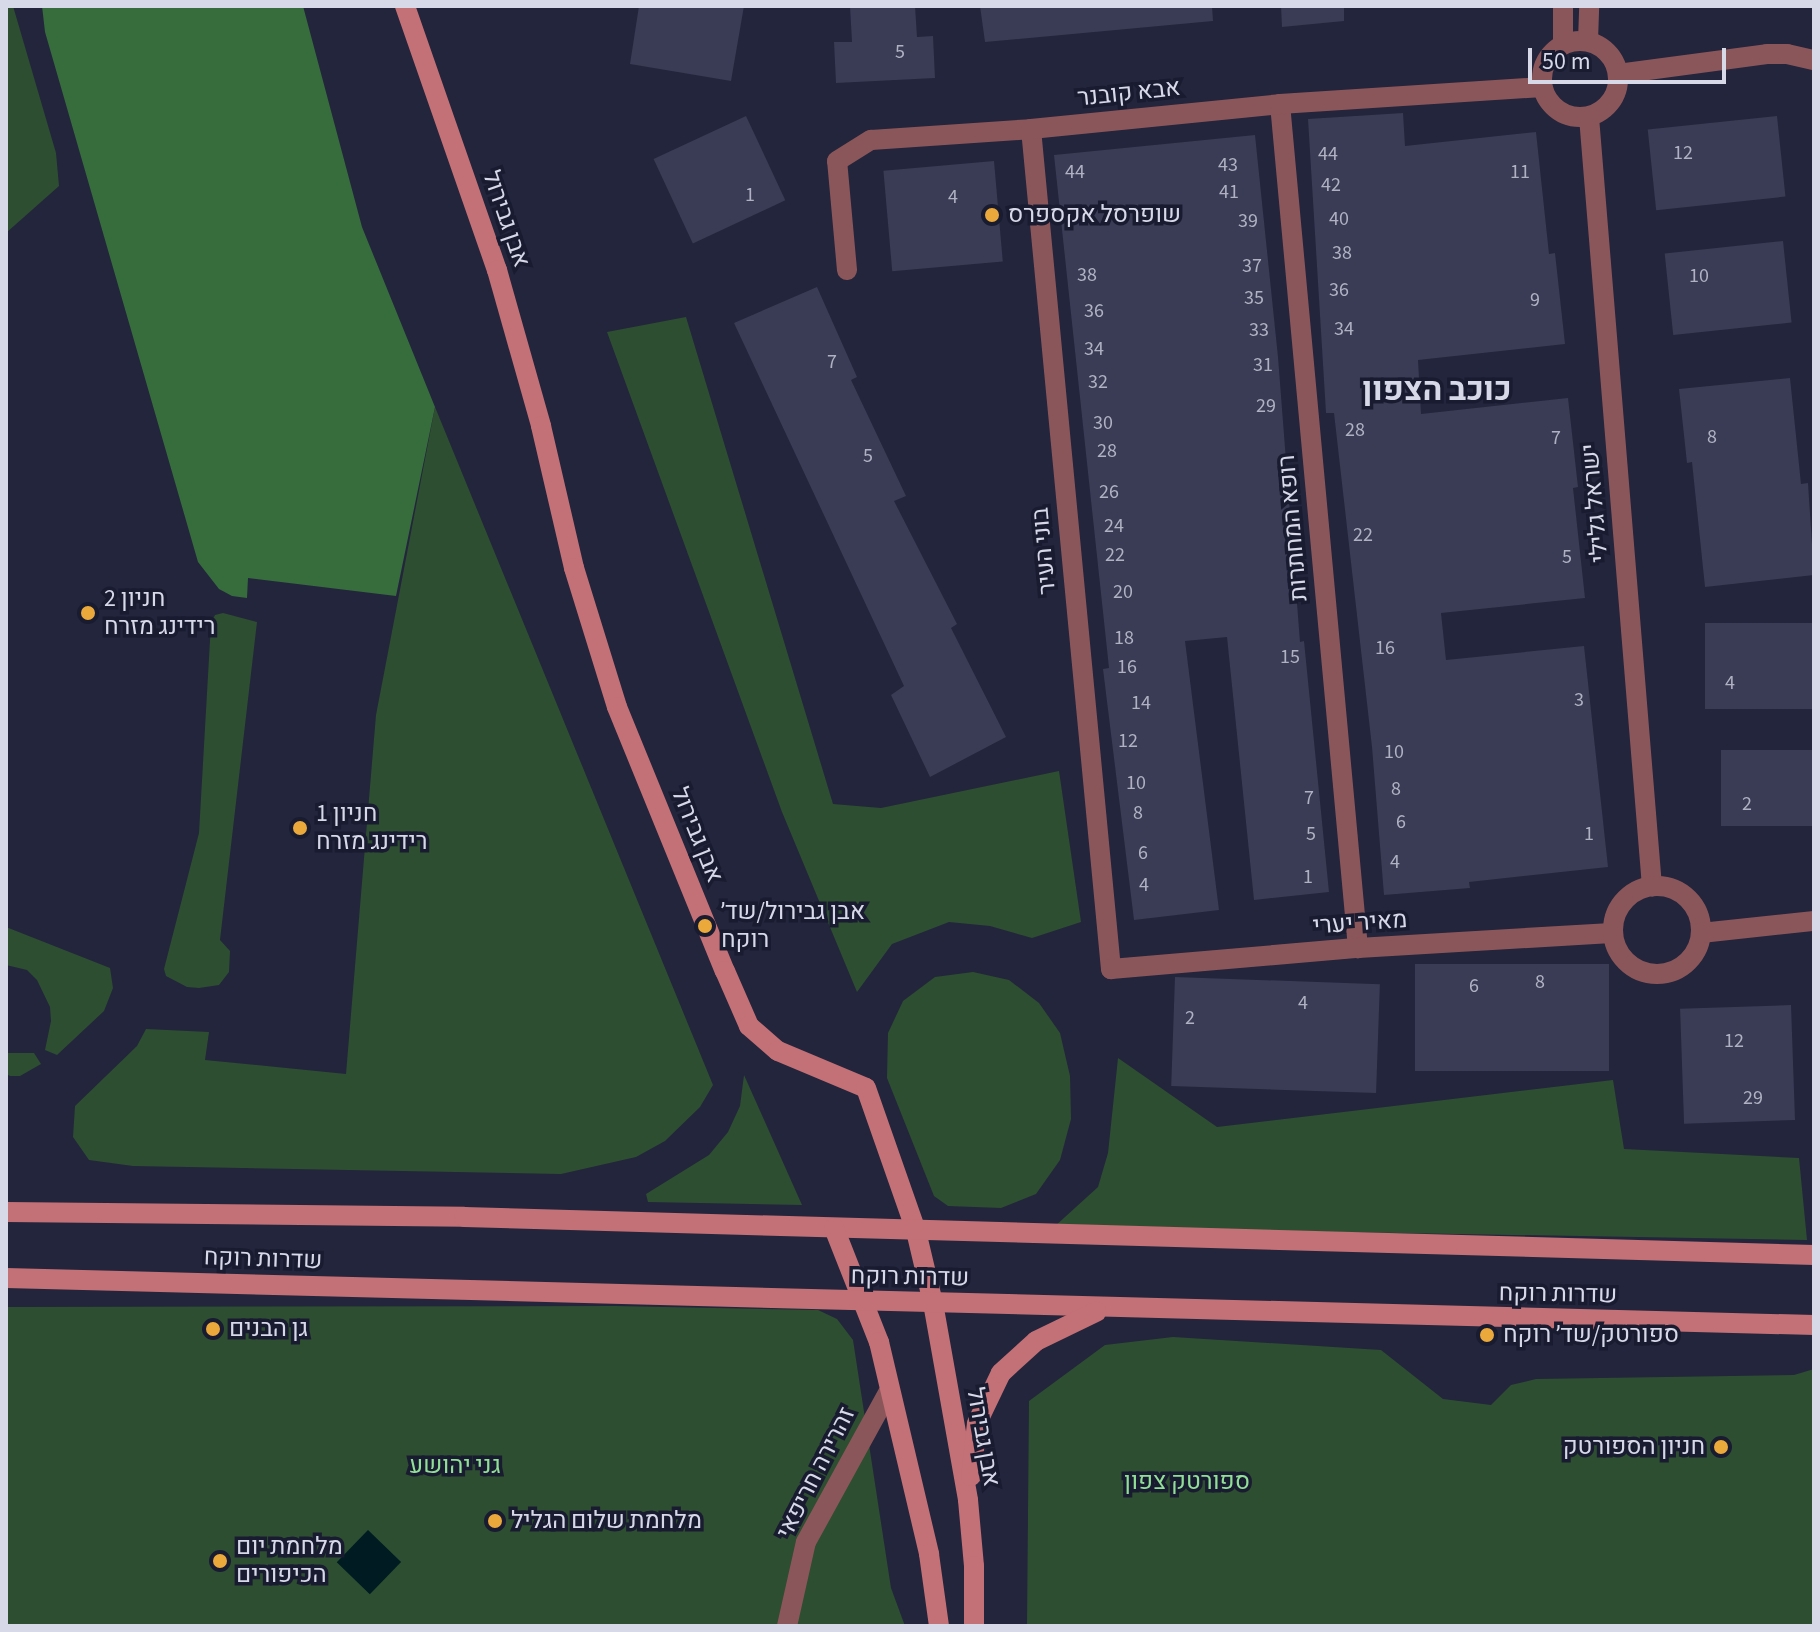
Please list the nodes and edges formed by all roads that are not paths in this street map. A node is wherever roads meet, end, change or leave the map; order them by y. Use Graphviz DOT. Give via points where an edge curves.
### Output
graph roads {
  1 [pos="1563,6"];
  2 [pos="1589,6"];
  3 [pos="405,7"];
  4 [pos="1588,41"];
  5 [pos="1563,45"];
  6 [pos="1814,60"];
  7 [pos="1618,74"];
  8 [pos="1542,87"];
  9 [pos="1280,104"];
  10 [pos="1589,117"];
  11 [pos="1031,129"];
  12 [pos="847,270"];
  13 [pos="1652,886"];
  14 [pos="1814,921"];
  15 [pos="1612,933"];
  16 [pos="1701,933"];
  17 [pos="1358,948"];
  18 [pos="1111,969"];
  19 [pos="6,1212"];
  20 [pos="834,1228"];
  21 [pos="916,1231"];
  22 [pos="1814,1255"];
  23 [pos="6,1278"];
  24 [pos="865,1303"];
  25 [pos="933,1303"];
  26 [pos="1107,1308"];
  27 [pos="1814,1325"];
  28 [pos="888,1393"];
  29 [pos="968,1500"];
  30 [pos="787,1626"];
  31 [pos="939,1626"];
  32 [pos="974,1626"];
  1 -- 5 [label="street"];
  2 -- 4 [label="street"];
  3 -- 21 [label="main road, אבן גבירול" via="497,270 574,568 617,707 719,956 749,1026 778,1051 866,1088"];
  4 -- 5 [label="street"];
  4 -- 7 [label="street" via="1611,55"];
  5 -- 8 [label="street" via="1545,62"];
  6 -- 7 [label="street" via="1767,54"];
  7 -- 10 [label="street" via="1610,104"];
  8 -- 9 [label="street, אבא קובנר"];
  8 -- 10 [label="street" via="1554,108 1565,115"];
  9 -- 11 [label="street, אבא קובנר"];
  9 -- 17 [label="street, רופא המחתרות"];
  10 -- 13 [label="street, ישראל גלילי"];
  11 -- 12 [label="street, אבא קובנר" via="871,140 837,161"];
  11 -- 18 [label="street, בוני העיר"];
  13 -- 15 [label="street" via="1627,896"];
  13 -- 16 [label="street" via="1682,893 1699,918"];
  14 -- 16 [label="street"];
  15 -- 16 [label="street" via="1624,960 1650,973 1678,968 1698,947"];
  15 -- 17 [label="street, מאיר יערי"];
  17 -- 18 [label="street, מאיר יערי"];
  19 -- 20 [label="main road, שדרות רוקח"];
  20 -- 21 [label="main road, שדרות רוקח"];
  20 -- 24 [label="main road"];
  21 -- 22 [label="main road, שדרות רוקח"];
  21 -- 25 [label="main road, אבן גבירול"];
  23 -- 24 [label="main road, שדרות רוקח"];
  24 -- 25 [label="main road, שדרות רוקח"];
  24 -- 28 [label="main road"];
  25 -- 26 [label="main road, שדרות רוקח"];
  25 -- 29 [label="main road, אבן גבירול"];
  26 -- 27 [label="main road, שדרות רוקח"];
  26 -- 29 [label="main road" via="1036,1341 1001,1373 977,1423"];
  28 -- 30 [label="street, זהרירה חריפאי" via="806,1542"];
  28 -- 31 [label="main road" via="929,1554"];
  29 -- 32 [label="main road, אבן גבירול"];
}
